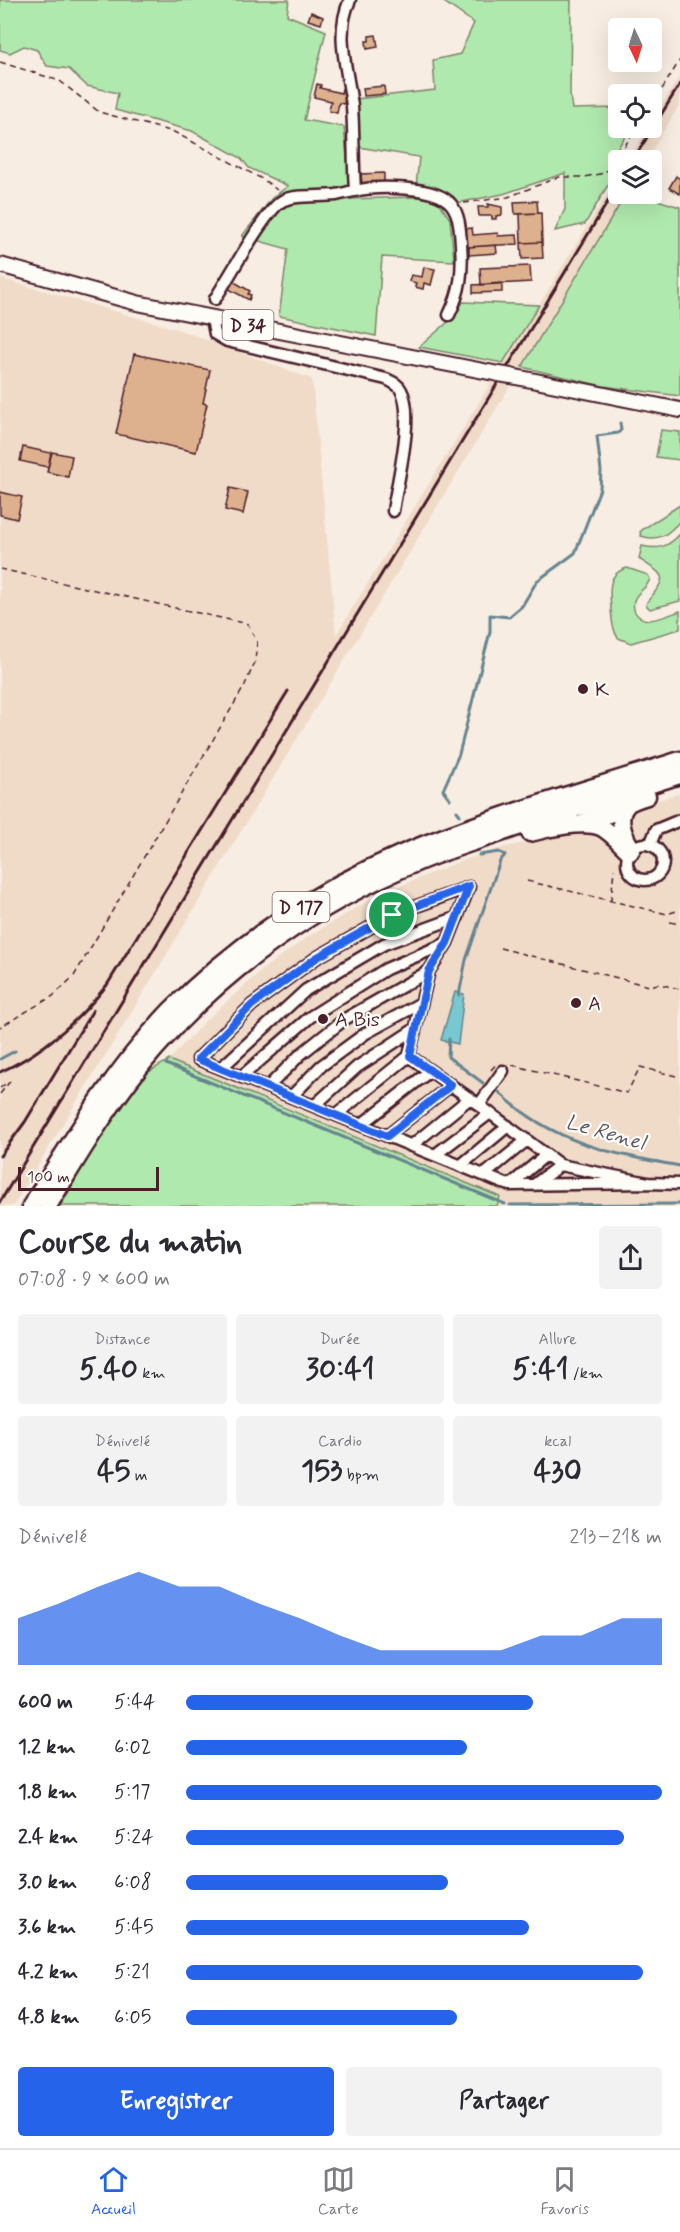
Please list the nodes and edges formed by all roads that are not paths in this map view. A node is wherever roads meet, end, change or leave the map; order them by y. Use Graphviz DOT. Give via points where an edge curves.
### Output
graph roads {
  1 [pos="350,0"];
  2 [pos="355,190"];
  3 [pos="0,265"];
  4 [pos="216,299"];
  5 [pos="449,315"];
  6 [pos="213,318"];
  7 [pos="680,410"];
  8 [pos="393,511"];
  9 [pos="680,752"];
  10 [pos="680,760"];
  11 [pos="680,775"];
  12 [pos="680,784"];
  13 [pos="548,803"];
  14 [pos="623,809"];
  15 [pos="680,820"];
  16 [pos="577,825"];
  17 [pos="650,845"];
  18 [pos="631,851"];
  19 [pos="385,876"];
  20 [pos="458,917"];
  21 [pos="447,943"];
  22 [pos="429,971"];
  23 [pos="421,1003"];
  24 [pos="416,1029"];
  25 [pos="410,1056"];
  26 [pos="221,1068"];
  27 [pos="430,1071"];
  28 [pos="498,1075"];
  29 [pos="242,1077"];
  30 [pos="451,1085"];
  31 [pos="268,1087"];
  32 [pos="291,1097"];
  33 [pos="475,1102"];
  34 [pos="314,1106"];
  35 [pos="490,1113"];
  36 [pos="336,1115"];
  37 [pos="361,1125"];
  38 [pos="508,1126"];
  39 [pos="387,1136"];
  40 [pos="527,1140"];
  41 [pos="411,1146"];
  42 [pos="435,1155"];
  43 [pos="546,1155"];
  44 [pos="460,1166"];
  45 [pos="560,1166"];
  46 [pos="484,1175"];
  47 [pos="648,1183"];
  48 [pos="510,1185"];
  49 [pos="534,1185"];
  50 [pos="680,1185"];
  51 [pos="31,1206"];
  52 [pos="48,1206"];
  1 -- 2 [label="street" via="342,23 342,42 352,105"];
  2 -- 4 [label="street" via="288,198 276,206"];
  2 -- 5 [label="street" via="408,186 451,204 459,224 462,270 459,293"];
  3 -- 6 [label="main road, D 34" via="137,303"];
  6 -- 7 [label="main road, D 34"];
  6 -- 8 [label="street" via="215,334 227,341 386,379 400,387 405,399 405,435"];
  9 -- 13 [label="street"];
  10 -- 13 [label="highway, D 177"];
  11 -- 19 [label="highway, D 177" via="454,849"];
  12 -- 14 [label="highway" via="630,802"];
  13 -- 51 [label="highway, D 177" via="452,834 367,870 301,907 233,954 170,1011 141,1045 93,1107"];
  14 -- 16 [label="highway"];
  14 -- 18 [label="highway" via="621,824"];
  15 -- 17 [label="street" via="656,830"];
  16 -- 18 [label="highway" via="601,827"];
  16 -- 19 [label="highway" via="536,832"];
  17 -- 18 [label="street" via="640,845"];
  17 -- 18 [label="street" via="661,856 662,866 647,879 637,878 630,871 627,862"];
  19 -- 52 [label="highway, D 177" via="281,937 207,995 125,1087"];
  20 -- 21 [label="street"];
  20 -- 26 [label="street" via="384,944 306,990"];
  20 -- 26 [label="street" via="469,886 392,915 316,958 252,1005 198,1059"];
  21 -- 22 [label="street"];
  21 -- 29 [label="street" via="386,969 310,1017"];
  22 -- 23 [label="street"];
  22 -- 31 [label="street" via="345,1019"];
  23 -- 24 [label="street"];
  23 -- 32 [label="street" via="366,1033 321,1066"];
  24 -- 25 [label="street"];
  24 -- 34 [label="street" via="357,1067"];
  25 -- 27 [label="street"];
  25 -- 36 [label="street"];
  26 -- 29 [label="street"];
  27 -- 30 [label="street"];
  27 -- 37 [label="street"];
  28 -- 33 [label="street"];
  29 -- 31 [label="street"];
  30 -- 33 [label="street"];
  30 -- 39 [label="street"];
  31 -- 32 [label="street"];
  32 -- 34 [label="street"];
  33 -- 35 [label="street"];
  33 -- 41 [label="street"];
  34 -- 36 [label="street"];
  35 -- 38 [label="street"];
  35 -- 42 [label="street"];
  36 -- 37 [label="street"];
  37 -- 39 [label="street"];
  38 -- 40 [label="street"];
  38 -- 44 [label="street"];
  39 -- 41 [label="street"];
  40 -- 43 [label="street"];
  40 -- 46 [label="street"];
  41 -- 42 [label="street"];
  42 -- 44 [label="street"];
  43 -- 45 [label="street"];
  43 -- 48 [label="street"];
  44 -- 46 [label="street"];
  45 -- 47 [label="street"];
  45 -- 49 [label="street"];
  46 -- 48 [label="street"];
  47 -- 49 [label="street"];
  47 -- 50 [label="street"];
  48 -- 49 [label="street"];
}
